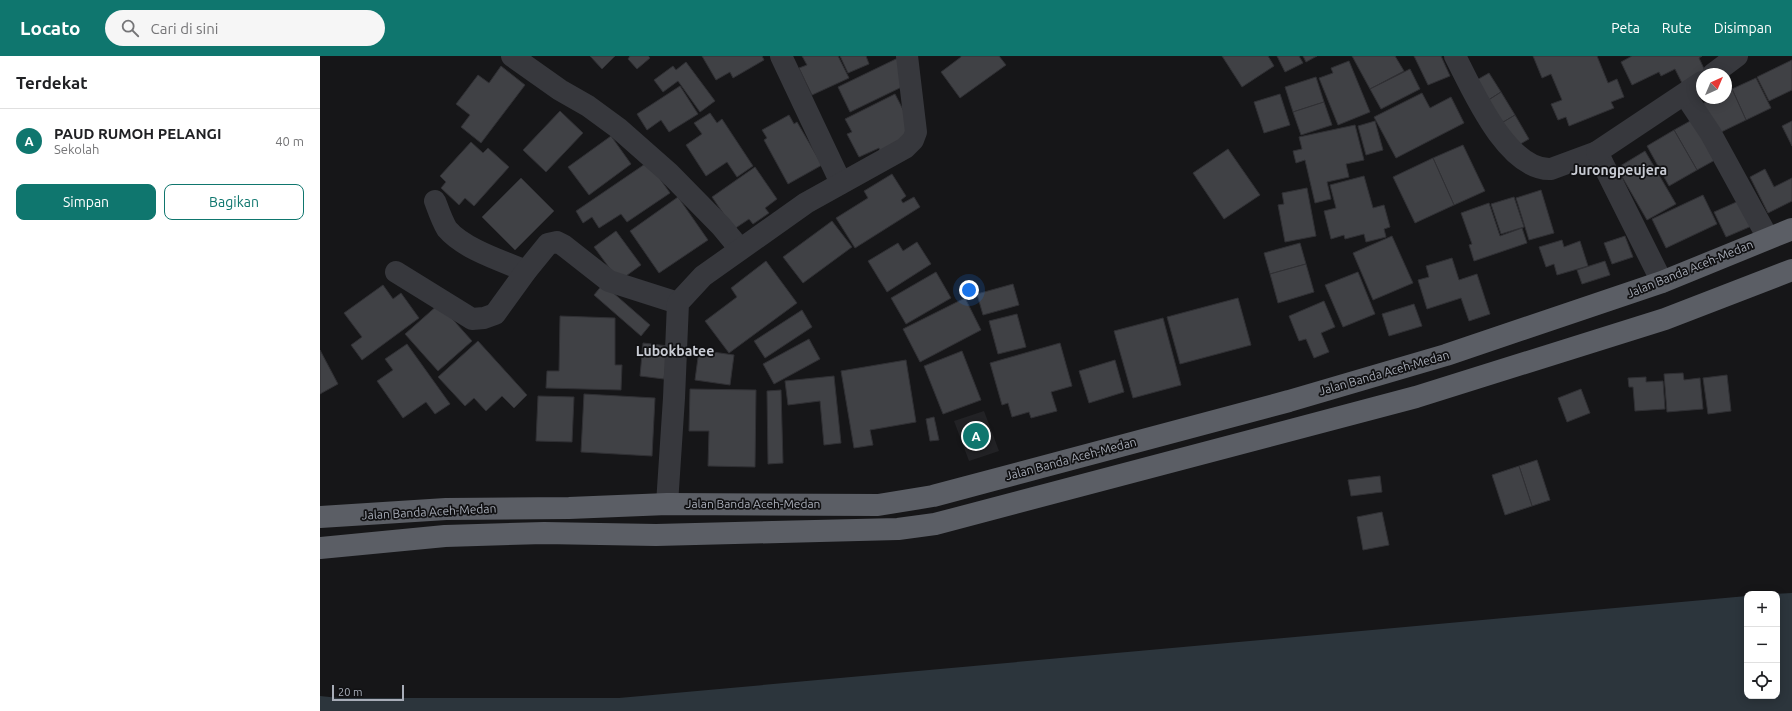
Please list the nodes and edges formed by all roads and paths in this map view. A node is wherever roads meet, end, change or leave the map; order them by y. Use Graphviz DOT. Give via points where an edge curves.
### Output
graph roads {
  1 [pos="512,56"];
  2 [pos="782,56"];
  3 [pos="907,56"];
  4 [pos="1455,56"];
  5 [pos="1737,56"];
  6 [pos="1721,68"];
  7 [pos="1694,88"];
  8 [pos="1597,152"];
  9 [pos="841,183"];
  10 [pos="434,201"];
  11 [pos="1792,229"];
  12 [pos="1768,238"];
  13 [pos="740,249"];
  14 [pos="1792,270"];
  15 [pos="526,271"];
  16 [pos="396,272"];
  17 [pos="1662,282"];
  18 [pos="678,302"];
  19 [pos="1290,401"];
  20 [pos="1299,428"];
  21 [pos="667,504"];
  22 [pos="320,517"];
  23 [pos="320,548"];
  1 -- 13 [label="street" via="618,128 669,173"];
  2 -- 9 [label="street"];
  3 -- 9 [label="street" via="916,132 913,140 905,148"];
  4 -- 8 [label="street" via="1489,121 1518,156 1546,169"];
  5 -- 6 [label="street"];
  7 -- 8 [label="street"];
  7 -- 12 [label="street" via="1711,134"];
  8 -- 17 [label="street"];
  9 -- 13 [label="street" via="806,203"];
  10 -- 15 [label="street" via="447,228 457,238"];
  11 -- 12 [label="highway, Jalan Banda Aceh-Medan"];
  12 -- 17 [label="highway, Jalan Banda Aceh-Medan"];
  13 -- 18 [label="street" via="703,276"];
  14 -- 20 [label="highway" via="1664,319 1416,397"];
  15 -- 16 [label="street" via="495,314 472,319"];
  15 -- 18 [label="street" via="548,244 557,242 609,281"];
  17 -- 19 [label="highway, Jalan Banda Aceh-Medan" via="1446,355"];
  18 -- 21 [label="street"];
  19 -- 20 [label="highway"];
  19 -- 21 [label="highway, Jalan Banda Aceh-Medan" via="904,502 878,505"];
  20 -- 23 [label="highway" via="935,524 898,529 656,535 544,533 445,536"];
  21 -- 22 [label="highway, Jalan Banda Aceh-Medan" via="446,509"];
}
